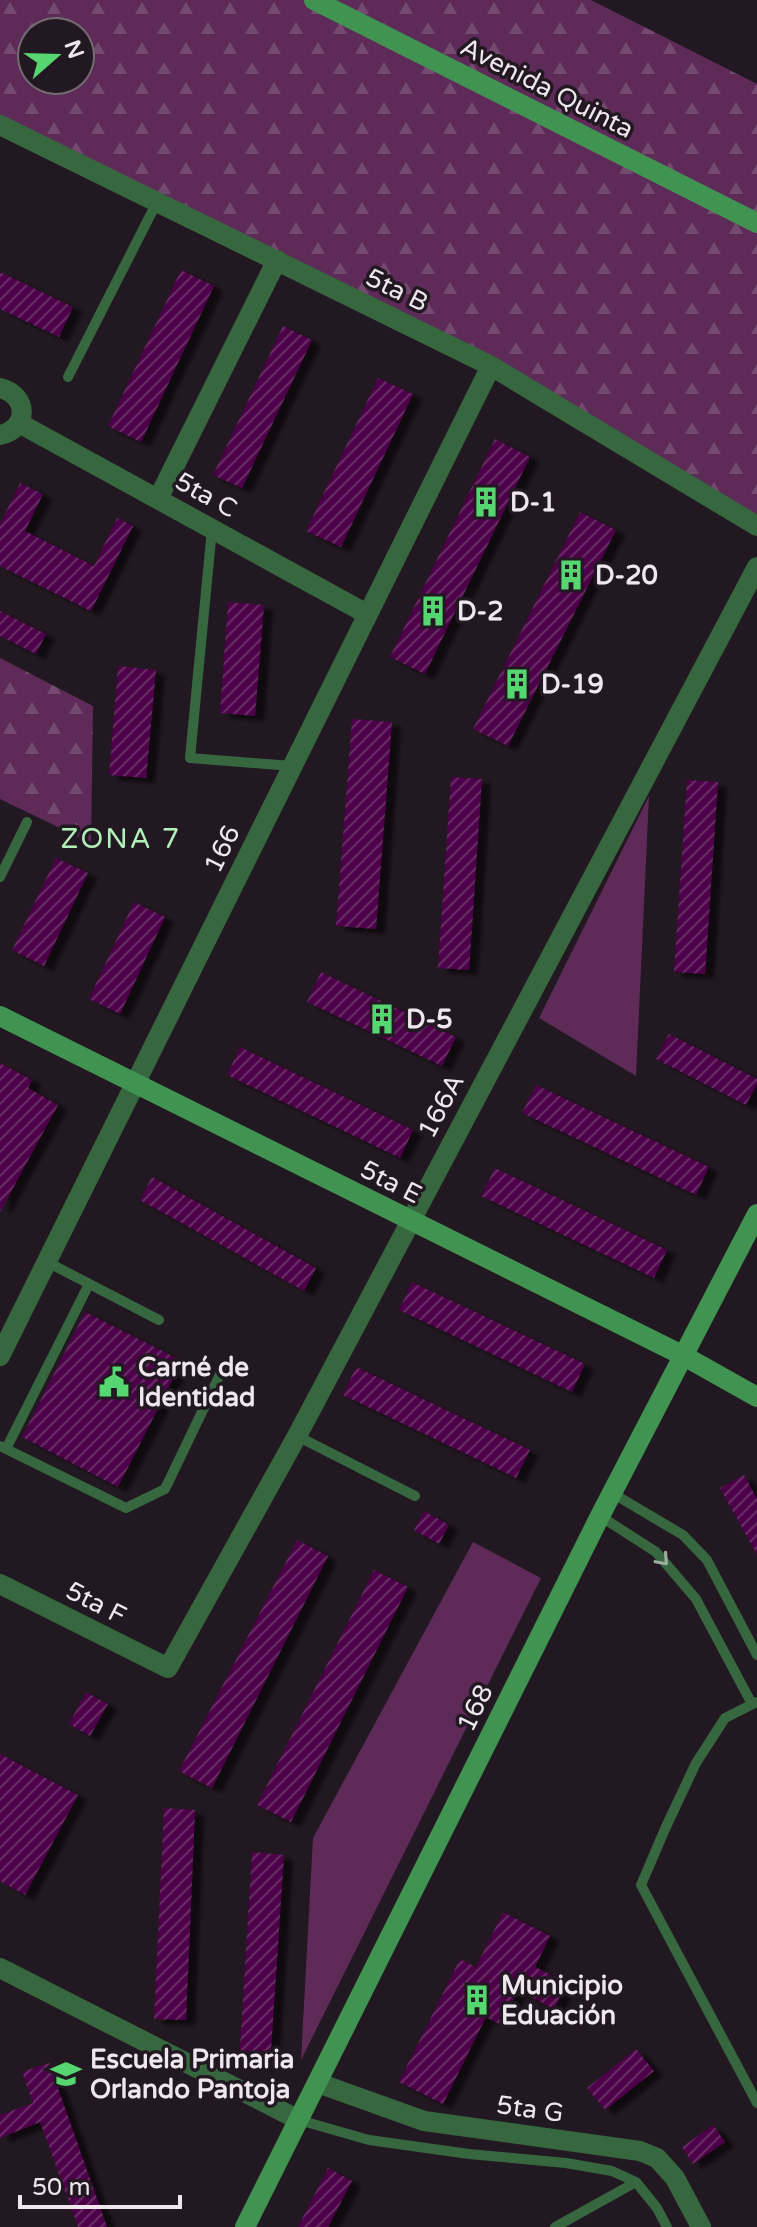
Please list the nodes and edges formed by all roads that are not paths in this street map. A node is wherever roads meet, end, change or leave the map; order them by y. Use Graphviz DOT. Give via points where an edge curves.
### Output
graph roads {
  1 [pos="314,0"];
  2 [pos="0,125"];
  3 [pos="157,202"];
  4 [pos="757,223"];
  5 [pos="277,260"];
  6 [pos="491,366"];
  7 [pos="68,377"];
  8 [pos="0,388"];
  9 [pos="19,423"];
  10 [pos="0,435"];
  11 [pos="158,499"];
  12 [pos="757,526"];
  13 [pos="212,529"];
  14 [pos="757,567"];
  15 [pos="367,614"];
  16 [pos="292,766"];
  17 [pos="27,822"];
  18 [pos="0,877"];
  19 [pos="0,1016"];
  20 [pos="136,1083"];
  21 [pos="757,1214"];
  22 [pos="410,1220"];
  23 [pos="47,1262"];
  24 [pos="89,1284"];
  25 [pos="159,1320"];
  26 [pos="0,1356"];
  27 [pos="684,1356"];
  28 [pos="225,1364"];
  29 [pos="757,1397"];
  30 [pos="297,1436"];
  31 [pos="3,1447"];
  32 [pos="612,1493"];
  33 [pos="415,1496"];
  34 [pos="600,1516"];
  35 [pos="0,1584"];
  36 [pos="757,1655"];
  37 [pos="168,1668"];
  38 [pos="754,1703"];
  39 [pos="0,1968"];
  40 [pos="318,2083"];
  41 [pos="757,2103"];
  42 [pos="299,2120"];
  43 [pos="636,2182"];
  44 [pos="245,2227"];
  45 [pos="555,2227"];
  46 [pos="667,2227"];
  47 [pos="701,2227"];
  1 -- 4 [label="street, Avenida Quinta"];
  2 -- 3 [label="street, 5ta B"];
  3 -- 5 [label="street, 5ta B"];
  3 -- 7 [label="lane"];
  5 -- 6 [label="street, 5ta B"];
  5 -- 11 [label="street"];
  6 -- 12 [label="street, 5ta B"];
  6 -- 15 [label="street, 166"];
  8 -- 9 [label="street" via="18,398"];
  9 -- 10 [label="street"];
  9 -- 11 [label="street, 5ta C"];
  11 -- 13 [label="street, 5ta C"];
  13 -- 15 [label="street, 5ta C"];
  13 -- 16 [label="lane" via="190,758"];
  14 -- 22 [label="street, 166A"];
  15 -- 16 [label="street, 166"];
  16 -- 20 [label="street, 166"];
  17 -- 18 [label="lane"];
  19 -- 20 [label="street, 5ta E"];
  20 -- 22 [label="street, 5ta E"];
  20 -- 23 [label="street, 166"];
  21 -- 27 [label="street, 168"];
  22 -- 27 [label="street, 5ta E"];
  22 -- 30 [label="street, 166A"];
  23 -- 24 [label="lane"];
  23 -- 26 [label="street, 166"];
  24 -- 25 [label="lane"];
  24 -- 31 [label="lane"];
  27 -- 29 [label="street, 5ta E"];
  27 -- 32 [label="street, 168"];
  28 -- 31 [label="lane" via="165,1489 126,1508"];
  30 -- 33 [label="lane"];
  30 -- 37 [label="street, 166A"];
  32 -- 34 [label="street, 168"];
  32 -- 36 [label="lane" via="683,1535 707,1560"];
  34 -- 38 [label="lane, one-way" via="656,1552 696,1599"];
  34 -- 40 [label="street, 168"];
  35 -- 37 [label="street, 5ta F"];
  38 -- 41 [label="lane" via="725,1718 696,1763 641,1885"];
  39 -- 42 [label="street"];
  40 -- 42 [label="street, 168"];
  40 -- 47 [label="street, 5ta G" via="424,2121 640,2151 657,2158 675,2178"];
  42 -- 43 [label="lane" via="369,2140 566,2163 612,2171"];
  42 -- 44 [label="street, 168"];
  43 -- 45 [label="lane"];
  43 -- 46 [label="lane"];
}
